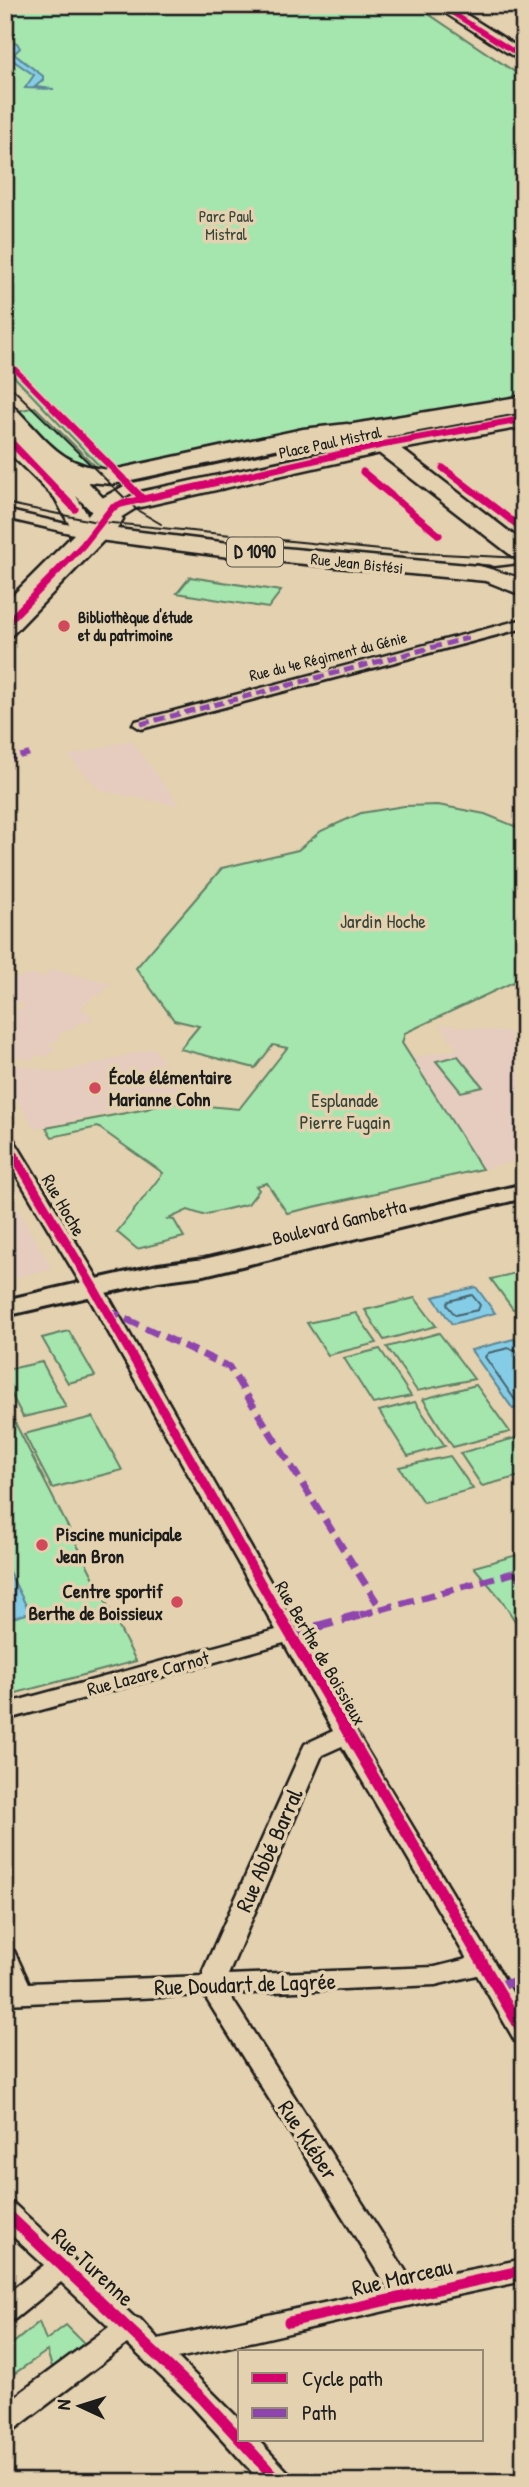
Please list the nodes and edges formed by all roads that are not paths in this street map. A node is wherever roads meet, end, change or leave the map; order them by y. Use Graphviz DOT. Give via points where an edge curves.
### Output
graph roads {
  1 [pos="440,5"];
  2 [pos="516,48"];
  3 [pos="524,58"];
  4 [pos="524,402"];
  5 [pos="524,408"];
  6 [pos="5,411"];
  7 [pos="524,423"];
  8 [pos="5,436"];
  9 [pos="367,438"];
  10 [pos="62,466"];
  11 [pos="5,514"];
  12 [pos="100,523"];
  13 [pos="521,551"];
  14 [pos="524,571"];
  15 [pos="489,574"];
  16 [pos="524,589"];
  17 [pos="5,611"];
  18 [pos="524,623"];
  19 [pos="5,634"];
  20 [pos="141,723"];
  21 [pos="5,1140"];
  22 [pos="524,1178"];
  23 [pos="524,1191"];
  24 [pos="158,1273"];
  25 [pos="93,1287"];
  26 [pos="5,1308"];
  27 [pos="290,1634"];
  28 [pos="5,1712"];
  29 [pos="346,1734"];
  30 [pos="5,1958"];
  31 [pos="484,1964"];
  32 [pos="216,1984"];
  33 [pos="13,1994"];
  34 [pos="524,2034"];
  35 [pos="5,2212"];
  36 [pos="63,2265"];
  37 [pos="524,2270"];
  38 [pos="406,2294"];
  39 [pos="5,2311"];
  40 [pos="130,2327"];
  41 [pos="154,2352"];
  42 [pos="5,2420"];
  43 [pos="238,2437"];
  44 [pos="242,2442"];
  45 [pos="279,2482"];
  1 -- 2 [label="main road"];
  2 -- 3 [label="main road"];
  4 -- 9 [label="main road, Place Paul Mistral"];
  5 -- 9 [label="street, Place Paul Mistral"];
  6 -- 10 [label="main road"];
  7 -- 9 [label="street, Place Paul Mistral"];
  8 -- 12 [label="main road" via="68,500 81,520"];
  9 -- 10 [label="main road, Place Paul Mistral" via="303,436 122,475 84,475"];
  9 -- 12 [label="street, Place Paul Mistral" via="124,507"];
  9 -- 12 [label="street, Place Paul Mistral" via="133,487 113,496"];
  9 -- 13 [label="main road"];
  10 -- 12 [label="main road"];
  11 -- 12 [label="street"];
  12 -- 15 [label="main road, Rue Jean Bistési / D 1090"];
  12 -- 17 [label="street"];
  12 -- 19 [label="street"];
  13 -- 15 [label="main road" via="513,562"];
  14 -- 15 [label="main road"];
  15 -- 16 [label="main road, D 1090"];
  18 -- 20 [label="street, Rue du 4e Régiment du Génie"];
  21 -- 25 [label="street, Rue Hoche"];
  22 -- 24 [label="street, Boulevard Gambetta" via="197,1256"];
  23 -- 24 [label="street, Boulevard Gambetta" via="204,1267"];
  24 -- 25 [label="street, Boulevard Gambetta"];
  25 -- 26 [label="street, Boulevard Gambetta"];
  25 -- 27 [label="street, Rue Berthe de Boissieux"];
  27 -- 28 [label="street, Rue Lazare Carnot"];
  27 -- 29 [label="street, Rue Berthe de Boissieux"];
  29 -- 31 [label="street, Rue Berthe de Boissieux"];
  29 -- 32 [label="street, Rue Abbé Barral" via="313,1750 215,1971"];
  30 -- 33 [label="street"];
  31 -- 32 [label="street, Rue Doudart de Lagrée" via="435,1976"];
  31 -- 34 [label="street, Rue Berthe de Boissieux"];
  32 -- 33 [label="street, Rue Doudart de Lagrée"];
  32 -- 38 [label="street, Rue Kléber" via="217,1998"];
  35 -- 36 [label="street, Rue Turenne"];
  36 -- 39 [label="street"];
  36 -- 40 [label="street, Rue Turenne"];
  37 -- 38 [label="street, Rue Marceau"];
  38 -- 41 [label="street, Rue Marceau"];
  40 -- 41 [label="street, Rue Turenne"];
  40 -- 42 [label="street"];
  41 -- 43 [label="street, Rue Turenne"];
  44 -- 45 [label="street, Rue Turenne"];
}
